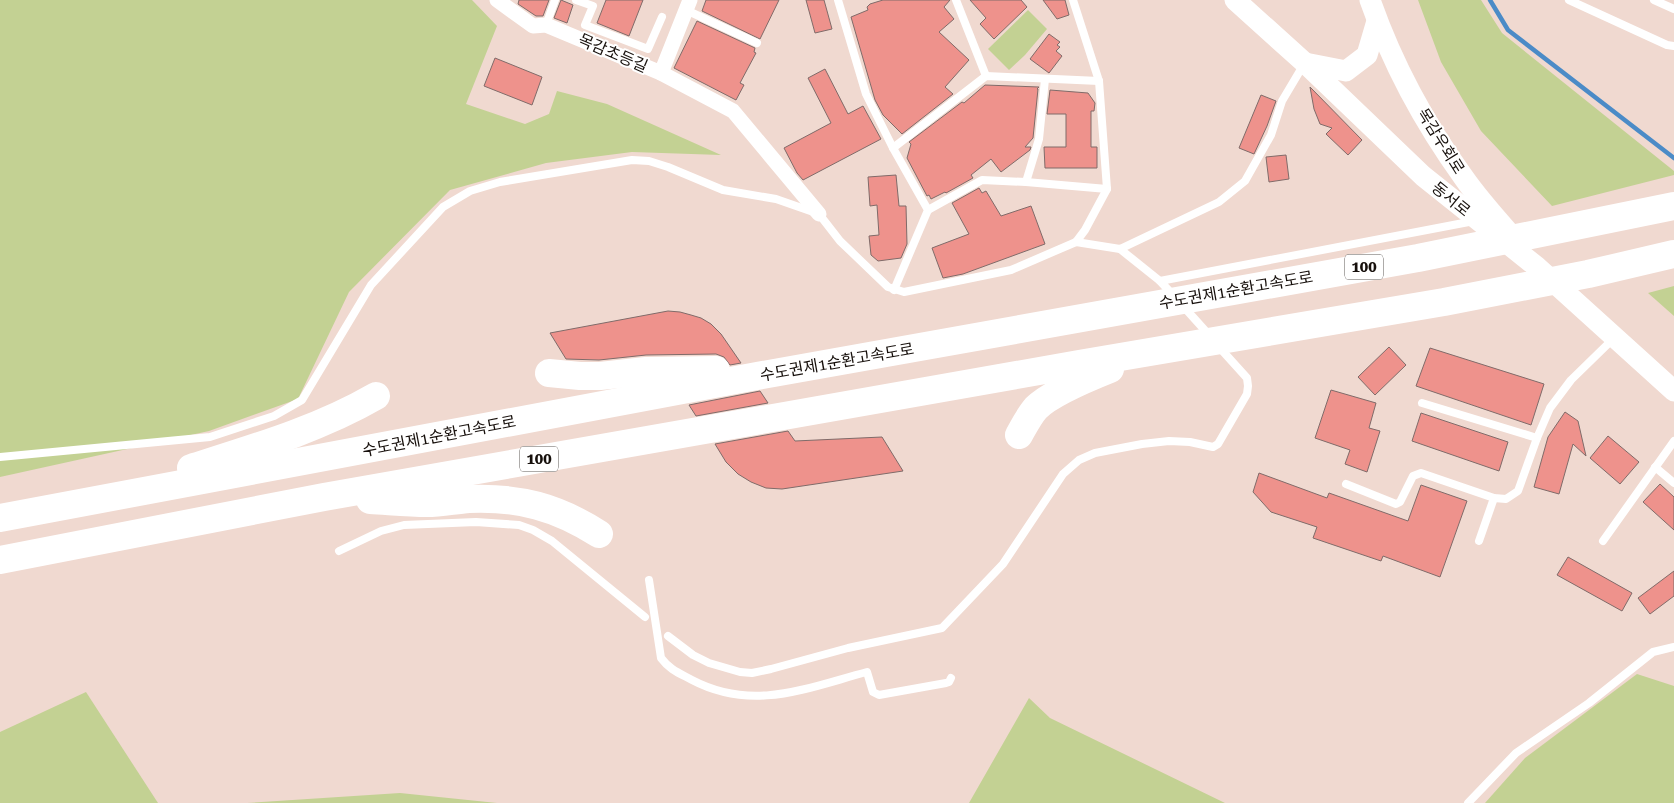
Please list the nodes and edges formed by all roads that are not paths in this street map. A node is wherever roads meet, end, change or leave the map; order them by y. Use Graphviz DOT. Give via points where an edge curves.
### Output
graph roads {
  1 [pos="497,0"];
  2 [pos="555,0"];
  3 [pos="576,0"];
  4 [pos="838,0"];
  5 [pos="956,0"];
  6 [pos="1073,0"];
  7 [pos="1235,0"];
  8 [pos="1370,0"];
  9 [pos="1569,0"];
  10 [pos="1654,0"];
  11 [pos="688,5"];
  12 [pos="1674,9"];
  13 [pos="662,17"];
  14 [pos="1377,21"];
  15 [pos="546,25"];
  16 [pos="757,43"];
  17 [pos="1674,46"];
  18 [pos="1305,63"];
  19 [pos="661,73"];
  20 [pos="986,76"];
  21 [pos="1045,79"];
  22 [pos="1099,81"];
  23 [pos="893,148"];
  24 [pos="1026,182"];
  25 [pos="1107,189"];
  26 [pos="1674,206"];
  27 [pos="928,210"];
  28 [pos="819,214"];
  29 [pos="1478,221"];
  30 [pos="1076,242"];
  31 [pos="1120,250"];
  32 [pos="1674,254"];
  33 [pos="1537,267"];
  34 [pos="1160,281"];
  35 [pos="894,290"];
  36 [pos="1615,338"];
  37 [pos="1189,346"];
  38 [pos="795,369"];
  39 [pos="549,372"];
  40 [pos="1674,391"];
  41 [pos="376,396"];
  42 [pos="1422,403"];
  43 [pos="1019,435"];
  44 [pos="1537,438"];
  45 [pos="1674,441"];
  46 [pos="0,457"];
  47 [pos="1656,467"];
  48 [pos="1674,483"];
  49 [pos="1346,484"];
  50 [pos="324,497"];
  51 [pos="1494,498"];
  52 [pos="77,503"];
  53 [pos="0,518"];
  54 [pos="599,534"];
  55 [pos="1479,541"];
  56 [pos="1603,541"];
  57 [pos="339,551"];
  58 [pos="0,560"];
  59 [pos="649,580"];
  60 [pos="644,616"];
  61 [pos="668,636"];
  62 [pos="1674,647"];
  63 [pos="951,678"];
  64 [pos="1468,803"];
  1 -- 15 [label="street, 목감초등길" via="533,26"];
  2 -- 15 [label="lane"];
  3 -- 13 [label="lane" via="593,6 585,25 648,50"];
  4 -- 23 [label="lane" via="866,94"];
  5 -- 20 [label="lane"];
  6 -- 22 [label="lane"];
  7 -- 18 [label="street, 동서로"];
  8 -- 14 [label="street, 목감우회로"];
  9 -- 17 [label="lane"];
  10 -- 12 [label="lane"];
  11 -- 16 [label="lane"];
  11 -- 19 [label="street, 목감초등길"];
  14 -- 18 [label="street" via="1368,55 1346,71"];
  14 -- 33 [label="street, 목감우회로" via="1430,126 1464,179"];
  15 -- 19 [label="street, 목감초등길"];
  18 -- 29 [label="street, 동서로" via="1423,176"];
  18 -- 31 [label="lane" via="1282,101 1271,135 1245,181 1219,202"];
  19 -- 28 [label="street" via="733,111"];
  20 -- 21 [label="lane"];
  20 -- 23 [label="lane"];
  21 -- 22 [label="lane"];
  21 -- 24 [label="lane" via="1039,139"];
  22 -- 25 [label="lane"];
  23 -- 27 [label="lane"];
  24 -- 25 [label="lane"];
  24 -- 27 [label="lane" via="982,180"];
  25 -- 30 [label="lane"];
  26 -- 38 [label="highway, 수도권제1순환고속도로 / 100" via="1418,258"];
  27 -- 35 [label="lane"];
  28 -- 35 [label="lane" via="840,241"];
  28 -- 46 [label="lane" via="776,199 723,190 649,161 632,160 493,184 470,191 443,207 371,285 302,400 274,416 210,437"];
  29 -- 33 [label="street, 동서로"];
  29 -- 34 [label="lane"];
  30 -- 31 [label="lane"];
  30 -- 35 [label="lane" via="1011,270 904,292"];
  31 -- 34 [label="lane"];
  32 -- 37 [label="highway, 100" via="1444,302"];
  33 -- 36 [label="street, 동서로"];
  34 -- 61 [label="lane" via="1247,378 1247,394 1218,444 1213,447 1169,441 1142,444 1095,453 1079,460 1063,474 1003,564 942,631 848,648 752,673 709,663"];
  36 -- 40 [label="street, 동서로"];
  36 -- 44 [label="lane" via="1571,380 1550,408"];
  37 -- 43 [label="highway" via="1129,362 1054,396 1036,408"];
  37 -- 50 [label="highway, 100"];
  38 -- 39 [label="highway" via="646,371 600,376"];
  38 -- 52 [label="highway, 수도권제1순환고속도로 / 100"];
  41 -- 52 [label="highway" via="304,430"];
  42 -- 44 [label="lane"];
  44 -- 51 [label="lane" via="1518,491 1506,499"];
  45 -- 47 [label="lane"];
  47 -- 48 [label="lane"];
  47 -- 56 [label="lane"];
  49 -- 51 [label="lane" via="1396,504 1413,476 1421,473"];
  50 -- 54 [label="highway" via="428,503 509,500 556,510"];
  50 -- 58 [label="highway, 100"];
  51 -- 55 [label="lane"];
  52 -- 53 [label="highway, 수도권제1순환고속도로 / 100"];
  57 -- 60 [label="lane" via="381,531 404,525 476,522 519,525 552,541"];
  59 -- 63 [label="lane" via="661,658 669,668 707,688 737,696 787,694 867,672 873,692 879,695 946,683"];
  62 -- 64 [label="lane" via="1653,652 1589,703 1516,753"];
}
